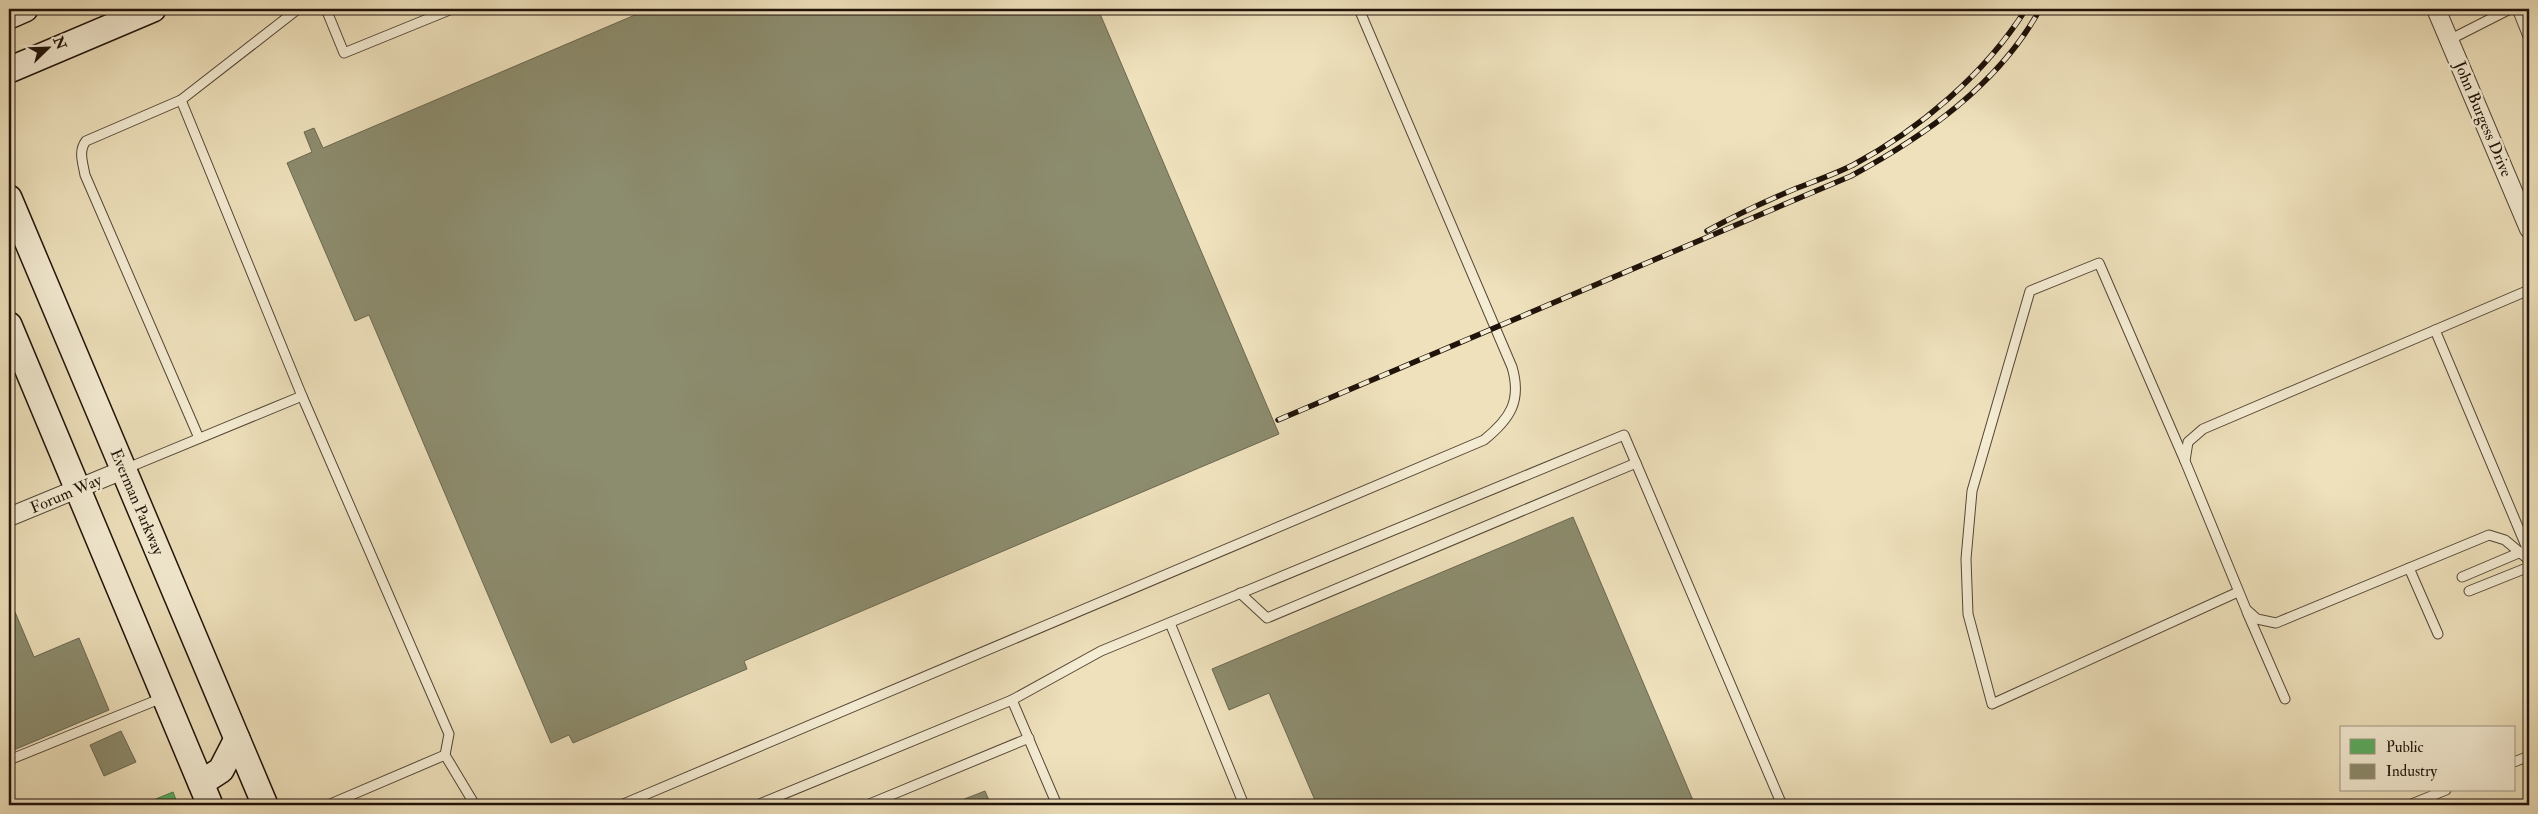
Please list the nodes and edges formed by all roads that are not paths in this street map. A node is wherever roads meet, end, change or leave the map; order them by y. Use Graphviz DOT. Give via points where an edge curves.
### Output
graph roads {
  1 [pos="25,9"];
  2 [pos="153,9"];
  3 [pos="298,9"];
  4 [pos="326,9"];
  5 [pos="452,9"];
  6 [pos="1358,9"];
  7 [pos="2436,9"];
  8 [pos="2510,9"];
  9 [pos="2517,9"];
  10 [pos="9,16"];
  11 [pos="2529,39"];
  12 [pos="2450,40"];
  13 [pos="9,70"];
  14 [pos="181,100"];
  15 [pos="9,198"];
  16 [pos="2529,229"];
  17 [pos="2529,290"];
  18 [pos="9,325"];
  19 [pos="2435,330"];
  20 [pos="302,396"];
  21 [pos="199,438"];
  22 [pos="2185,461"];
  23 [pos="1636,463"];
  24 [pos="123,470"];
  25 [pos="77,488"];
  26 [pos="9,518"];
  27 [pos="2525,552"];
  28 [pos="2529,560"];
  29 [pos="2529,567"];
  30 [pos="2409,568"];
  31 [pos="2462,577"];
  32 [pos="2430,591"];
  33 [pos="2469,591"];
  34 [pos="2238,592"];
  35 [pos="1240,593"];
  36 [pos="2421,596"];
  37 [pos="2436,605"];
  38 [pos="2246,609"];
  39 [pos="2427,609"];
  40 [pos="1170,623"];
  41 [pos="2438,634"];
  42 [pos="165,696"];
  43 [pos="2284,699"];
  44 [pos="1012,700"];
  45 [pos="1028,738"];
  46 [pos="237,739"];
  47 [pos="445,756"];
  48 [pos="2529,756"];
  49 [pos="9,760"];
  50 [pos="2516,761"];
  51 [pos="2441,792"];
  52 [pos="205,794"];
  53 [pos="265,805"];
  54 [pos="328,805"];
  55 [pos="475,805"];
  56 [pos="621,805"];
  57 [pos="757,805"];
  58 [pos="867,805"];
  59 [pos="1057,805"];
  60 [pos="1244,805"];
  61 [pos="1782,805"];
  62 [pos="2409,805"];
  1 -- 10 [label="main road"];
  2 -- 13 [label="main road"];
  3 -- 14 [label="lane"];
  4 -- 5 [label="lane" via="344,53"];
  6 -- 56 [label="lane" via="1512,367 1516,398 1500,428 1484,440"];
  7 -- 12 [label="street, John Burgess Drive"];
  8 -- 12 [label="lane"];
  9 -- 11 [label="lane"];
  12 -- 16 [label="street, John Burgess Drive"];
  14 -- 20 [label="lane"];
  14 -- 21 [label="lane" via="86,141 81,147 81,154 85,175"];
  15 -- 24 [label="main road, Everman Parkway"];
  17 -- 19 [label="lane"];
  18 -- 25 [label="main road"];
  19 -- 22 [label="lane" via="2203,429 2188,442"];
  19 -- 27 [label="lane"];
  20 -- 21 [label="lane"];
  20 -- 47 [label="lane" via="448,734"];
  21 -- 24 [label="lane"];
  22 -- 34 [label="lane"];
  22 -- 34 [label="lane" via="2099,263 2030,291 1972,491 1966,559 1968,614 1992,704"];
  23 -- 35 [label="lane" via="1267,618"];
  23 -- 35 [label="lane" via="1624,434"];
  23 -- 61 [label="lane"];
  24 -- 25 [label="street, Forum Way"];
  24 -- 46 [label="main road, Everman Parkway"];
  25 -- 26 [label="street, Forum Way"];
  25 -- 42 [label="main road"];
  27 -- 28 [label="lane"];
  27 -- 30 [label="lane" via="2489,535"];
  27 -- 31 [label="lane"];
  29 -- 33 [label="lane"];
  30 -- 36 [label="lane"];
  30 -- 38 [label="lane" via="2276,623 2257,619"];
  32 -- 36 [label="lane"];
  34 -- 38 [label="lane"];
  35 -- 40 [label="lane"];
  36 -- 39 [label="lane"];
  37 -- 39 [label="lane"];
  38 -- 43 [label="lane"];
  39 -- 41 [label="lane"];
  40 -- 44 [label="lane" via="1101,651"];
  40 -- 60 [label="lane"];
  42 -- 49 [label="lane"];
  42 -- 52 [label="main road"];
  44 -- 45 [label="lane"];
  44 -- 57 [label="lane"];
  45 -- 58 [label="lane"];
  45 -- 59 [label="lane"];
  46 -- 52 [label="main road"];
  46 -- 53 [label="main road, Everman Parkway"];
  47 -- 54 [label="lane"];
  47 -- 55 [label="lane"];
  48 -- 50 [label="lane"];
  51 -- 62 [label="lane"];
}
